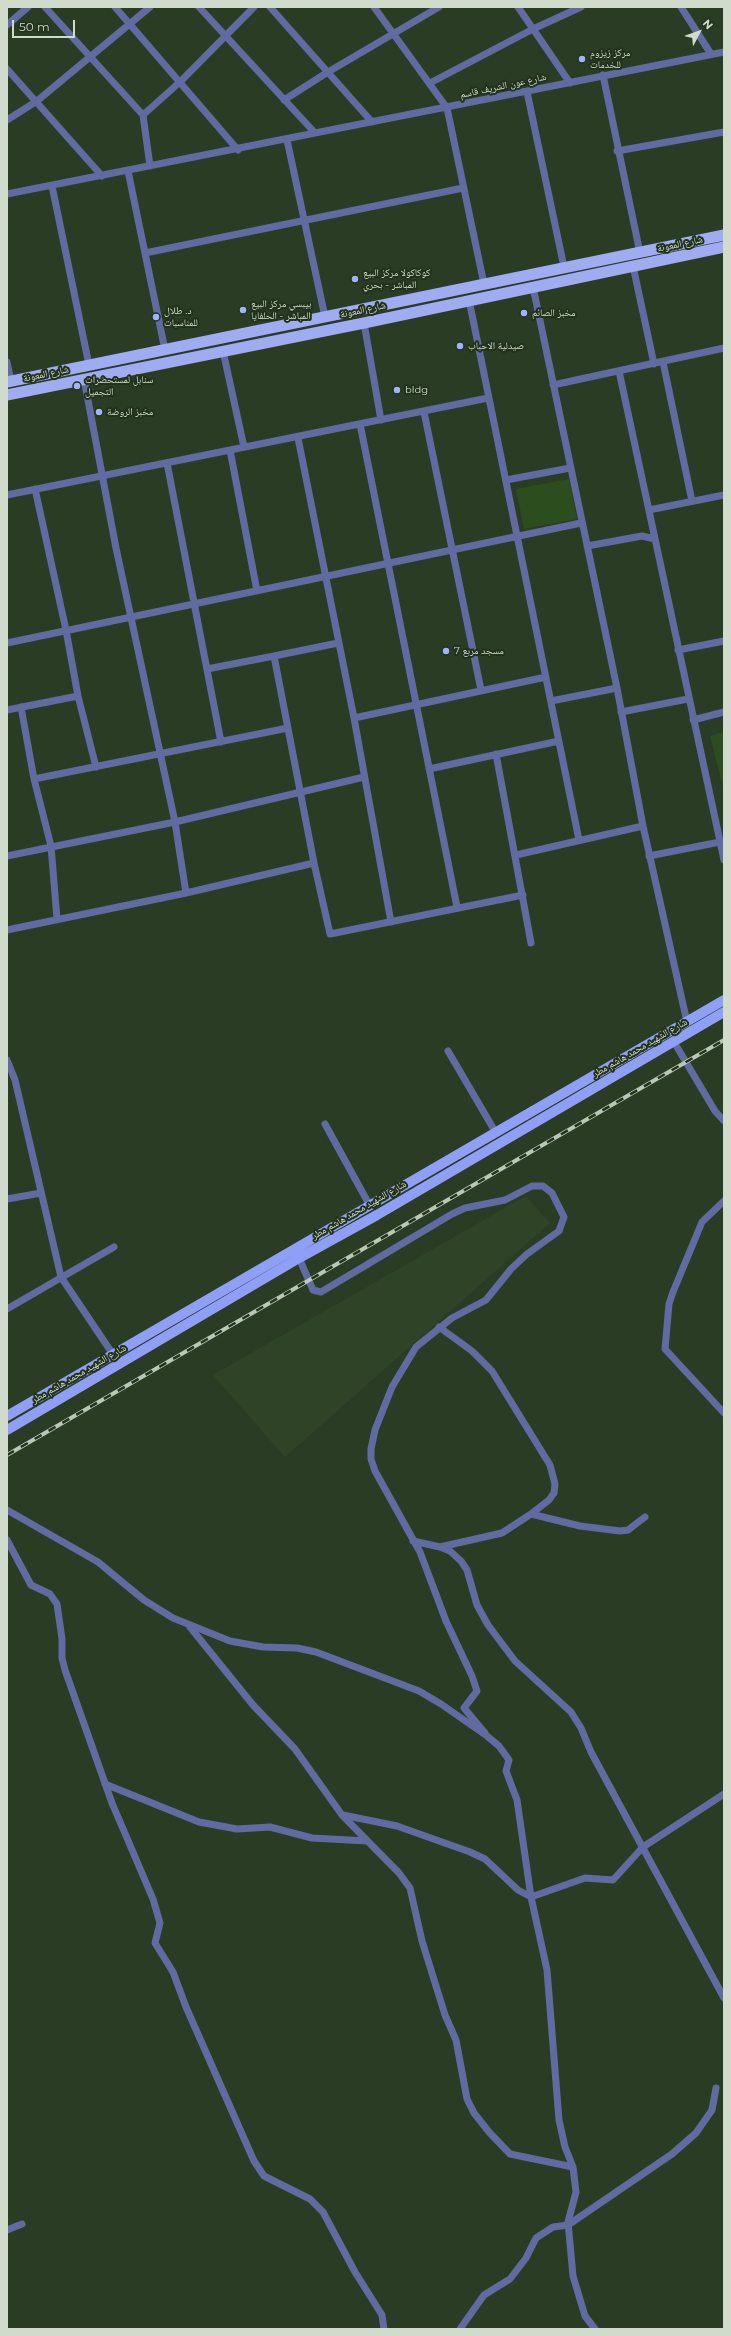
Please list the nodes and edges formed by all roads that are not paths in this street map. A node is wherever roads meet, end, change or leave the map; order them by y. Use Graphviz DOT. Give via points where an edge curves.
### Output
graph roads {
  1 [pos="28,7"];
  2 [pos="45,7"];
  3 [pos="115,7"];
  4 [pos="150,7"];
  5 [pos="199,7"];
  6 [pos="254,7"];
  7 [pos="270,7"];
  8 [pos="374,7"];
  9 [pos="439,7"];
  10 [pos="518,7"];
  11 [pos="581,7"];
  12 [pos="681,7"];
  13 [pos="129,23"];
  14 [pos="7,25"];
  15 [pos="533,29"];
  16 [pos="394,33"];
  17 [pos="226,34"];
  18 [pos="724,52"];
  19 [pos="711,54"];
  20 [pos="90,57"];
  21 [pos="7,69"];
  22 [pos="328,72"];
  23 [pos="603,75"];
  24 [pos="181,81"];
  25 [pos="430,83"];
  26 [pos="570,83"];
  27 [pos="527,92"];
  28 [pos="284,100"];
  29 [pos="37,101"];
  30 [pos="447,108"];
  31 [pos="143,115"];
  32 [pos="7,120"];
  33 [pos="372,122"];
  34 [pos="724,132"];
  35 [pos="315,133"];
  36 [pos="287,140"];
  37 [pos="238,150"];
  38 [pos="617,151"];
  39 [pos="150,166"];
  40 [pos="128,171"];
  41 [pos="102,176"];
  42 [pos="52,186"];
  43 [pos="464,188"];
  44 [pos="7,194"];
  45 [pos="304,221"];
  46 [pos="724,235"];
  47 [pos="724,247"];
  48 [pos="640,252"];
  49 [pos="145,253"];
  50 [pos="633,266"];
  51 [pos="564,268"];
  52 [pos="484,284"];
  53 [pos="533,287"];
  54 [pos="469,300"];
  55 [pos="325,317"];
  56 [pos="364,323"];
  57 [pos="724,348"];
  58 [pos="165,350"];
  59 [pos="223,351"];
  60 [pos="7,362"];
  61 [pos="663,362"];
  62 [pos="654,364"];
  63 [pos="89,365"];
  64 [pos="619,371"];
  65 [pos="84,379"];
  66 [pos="9,382"];
  67 [pos="553,385"];
  68 [pos="7,394"];
  69 [pos="488,398"];
  70 [pos="424,412"];
  71 [pos="381,420"];
  72 [pos="360,424"];
  73 [pos="298,438"];
  74 [pos="244,447"];
  75 [pos="230,450"];
  76 [pos="167,463"];
  77 [pos="570,468"];
  78 [pos="101,475"];
  79 [pos="506,480"];
  80 [pos="35,489"];
  81 [pos="7,495"];
  82 [pos="724,495"];
  83 [pos="692,501"];
  84 [pos="649,510"];
  85 [pos="582,523"];
  86 [pos="517,536"];
  87 [pos="655,539"];
  88 [pos="586,546"];
  89 [pos="451,549"];
  90 [pos="388,564"];
  91 [pos="325,578"];
  92 [pos="257,591"];
  93 [pos="194,604"];
  94 [pos="130,617"];
  95 [pos="66,630"];
  96 [pos="724,641"];
  97 [pos="7,643"];
  98 [pos="338,643"];
  99 [pos="678,650"];
  100 [pos="274,656"];
  101 [pos="207,669"];
  102 [pos="546,677"];
  103 [pos="617,688"];
  104 [pos="481,690"];
  105 [pos="78,696"];
  106 [pos="688,699"];
  107 [pos="551,702"];
  108 [pos="417,704"];
  109 [pos="21,707"];
  110 [pos="7,710"];
  111 [pos="621,712"];
  112 [pos="724,712"];
  113 [pos="354,718"];
  114 [pos="693,720"];
  115 [pos="288,728"];
  116 [pos="559,741"];
  117 [pos="221,742"];
  118 [pos="496,754"];
  119 [pos="160,755"];
  120 [pos="96,767"];
  121 [pos="429,769"];
  122 [pos="364,777"];
  123 [pos="34,779"];
  124 [pos="300,791"];
  125 [pos="175,822"];
  126 [pos="643,826"];
  127 [pos="579,840"];
  128 [pos="720,842"];
  129 [pos="51,846"];
  130 [pos="516,855"];
  131 [pos="7,856"];
  132 [pos="649,856"];
  133 [pos="724,860"];
  134 [pos="314,863"];
  135 [pos="186,893"];
  136 [pos="523,895"];
  137 [pos="457,907"];
  138 [pos="57,919"];
  139 [pos="391,922"];
  140 [pos="7,930"];
  141 [pos="531,943"];
  142 [pos="724,1000"];
  143 [pos="724,1012"];
  144 [pos="687,1022"];
  145 [pos="674,1042"];
  146 [pos="448,1051"];
  147 [pos="7,1060"];
  148 [pos="724,1121"];
  149 [pos="325,1124"];
  150 [pos="496,1133"];
  151 [pos="41,1193"];
  152 [pos="7,1199"];
  153 [pos="724,1201"];
  154 [pos="370,1206"];
  155 [pos="114,1247"];
  156 [pos="299,1258"];
  157 [pos="61,1277"];
  158 [pos="7,1309"];
  159 [pos="438,1327"];
  160 [pos="114,1356"];
  161 [pos="724,1413"];
  162 [pos="7,1416"];
  163 [pos="7,1430"];
  164 [pos="7,1510"];
  165 [pos="531,1514"];
  166 [pos="645,1517"];
  167 [pos="7,1540"];
  168 [pos="413,1541"];
  169 [pos="440,1547"];
  170 [pos="189,1625"];
  171 [pos="487,1736"];
  172 [pos="105,1784"];
  173 [pos="724,1794"];
  174 [pos="342,1815"];
  175 [pos="367,1841"];
  176 [pos="643,1847"];
  177 [pos="531,1897"];
  178 [pos="724,1998"];
  179 [pos="716,2088"];
  180 [pos="573,2167"];
  181 [pos="22,2224"];
  182 [pos="568,2225"];
  183 [pos="7,2230"];
  184 [pos="592,2328"];
  185 [pos="384,2329"];
  186 [pos="460,2329"];
  1 -- 14 [label="street"];
  2 -- 20 [label="street"];
  3 -- 13 [label="street"];
  4 -- 13 [label="street"];
  5 -- 17 [label="street"];
  6 -- 17 [label="street"];
  7 -- 22 [label="street"];
  8 -- 16 [label="street"];
  9 -- 16 [label="street"];
  10 -- 15 [label="street"];
  11 -- 15 [label="street"];
  12 -- 19 [label="street"];
  13 -- 20 [label="street"];
  13 -- 24 [label="street"];
  15 -- 25 [label="street"];
  15 -- 26 [label="street"];
  16 -- 22 [label="street"];
  16 -- 25 [label="street"];
  17 -- 24 [label="street"];
  17 -- 28 [label="street"];
  18 -- 19 [label="street, شارع عون الشريف قاسم"];
  19 -- 23 [label="street, شارع عون الشريف قاسم"];
  20 -- 29 [label="street"];
  20 -- 31 [label="street"];
  21 -- 29 [label="street"];
  22 -- 28 [label="street"];
  22 -- 33 [label="street"];
  23 -- 26 [label="street, شارع عون الشريف قاسم"];
  23 -- 38 [label="street"];
  24 -- 31 [label="street"];
  24 -- 37 [label="street"];
  25 -- 30 [label="street"];
  26 -- 27 [label="street, شارع عون الشريف قاسم"];
  27 -- 30 [label="street, شارع عون الشريف قاسم"];
  27 -- 51 [label="street"];
  28 -- 35 [label="street"];
  29 -- 32 [label="street"];
  29 -- 41 [label="street"];
  30 -- 33 [label="street, شارع عون الشريف قاسم"];
  30 -- 43 [label="street"];
  31 -- 39 [label="street"];
  33 -- 35 [label="street, شارع عون الشريف قاسم"];
  34 -- 38 [label="street"];
  35 -- 36 [label="street, شارع عون الشريف قاسم"];
  36 -- 37 [label="street, شارع عون الشريف قاسم"];
  36 -- 45 [label="street"];
  37 -- 39 [label="street, شارع عون الشريف قاسم"];
  38 -- 48 [label="street"];
  39 -- 40 [label="street, شارع عون الشريف قاسم"];
  40 -- 41 [label="street, شارع عون الشريف قاسم"];
  40 -- 49 [label="street"];
  41 -- 42 [label="street, شارع عون الشريف قاسم"];
  42 -- 44 [label="street, شارع عون الشريف قاسم"];
  42 -- 63 [label="street"];
  43 -- 45 [label="street"];
  43 -- 52 [label="street"];
  45 -- 49 [label="street"];
  45 -- 55 [label="street"];
  46 -- 48 [label="highway, شارع المعونة"];
  47 -- 50 [label="highway, شارع المعونة"];
  48 -- 51 [label="highway, شارع المعونة"];
  49 -- 58 [label="street"];
  50 -- 53 [label="highway, شارع المعونة"];
  50 -- 62 [label="street"];
  51 -- 52 [label="highway, شارع المعونة"];
  52 -- 55 [label="highway, شارع المعونة"];
  53 -- 54 [label="highway, شارع المعونة"];
  53 -- 67 [label="street"];
  54 -- 56 [label="highway, شارع المعونة"];
  54 -- 69 [label="street"];
  55 -- 58 [label="highway, شارع المعونة"];
  56 -- 59 [label="highway, شارع المعونة"];
  56 -- 71 [label="street"];
  57 -- 61 [label="street"];
  58 -- 63 [label="highway, شارع المعونة"];
  59 -- 65 [label="highway, شارع المعونة"];
  59 -- 74 [label="street"];
  60 -- 66 [label="street"];
  61 -- 62 [label="street"];
  61 -- 83 [label="street"];
  62 -- 64 [label="street"];
  63 -- 66 [label="highway, شارع المعونة"];
  64 -- 67 [label="street"];
  64 -- 84 [label="street"];
  65 -- 68 [label="highway, شارع المعونة"];
  65 -- 78 [label="street"];
  67 -- 77 [label="street"];
  69 -- 70 [label="street"];
  69 -- 79 [label="street"];
  70 -- 71 [label="street"];
  70 -- 89 [label="street"];
  71 -- 72 [label="street"];
  72 -- 73 [label="street"];
  72 -- 90 [label="street"];
  73 -- 74 [label="street"];
  73 -- 91 [label="street"];
  74 -- 75 [label="street"];
  75 -- 76 [label="street"];
  75 -- 92 [label="street"];
  76 -- 78 [label="street"];
  76 -- 93 [label="street"];
  77 -- 79 [label="street"];
  77 -- 85 [label="street"];
  78 -- 80 [label="street"];
  78 -- 94 [label="street"];
  79 -- 86 [label="street"];
  80 -- 81 [label="street"];
  80 -- 95 [label="street"];
  82 -- 83 [label="street"];
  83 -- 84 [label="street"];
  84 -- 87 [label="street"];
  85 -- 86 [label="street"];
  85 -- 88 [label="street"];
  86 -- 89 [label="street"];
  86 -- 102 [label="street"];
  87 -- 88 [label="street" via="642,536"];
  87 -- 99 [label="street"];
  88 -- 103 [label="street"];
  89 -- 90 [label="street"];
  89 -- 104 [label="street"];
  90 -- 91 [label="street"];
  90 -- 108 [label="street"];
  91 -- 92 [label="street"];
  91 -- 98 [label="street"];
  92 -- 93 [label="street"];
  93 -- 94 [label="street"];
  93 -- 101 [label="street"];
  94 -- 95 [label="street"];
  94 -- 119 [label="street"];
  95 -- 97 [label="street"];
  95 -- 105 [label="street"];
  96 -- 99 [label="street"];
  98 -- 100 [label="street"];
  98 -- 113 [label="street"];
  99 -- 106 [label="street"];
  100 -- 101 [label="street"];
  100 -- 115 [label="street"];
  101 -- 117 [label="street"];
  102 -- 104 [label="street"];
  102 -- 107 [label="street"];
  103 -- 107 [label="street"];
  103 -- 111 [label="street"];
  104 -- 108 [label="street"];
  105 -- 109 [label="street"];
  105 -- 120 [label="street"];
  106 -- 111 [label="street"];
  106 -- 114 [label="street"];
  107 -- 116 [label="street"];
  108 -- 113 [label="street"];
  108 -- 121 [label="street"];
  109 -- 110 [label="street"];
  109 -- 123 [label="street"];
  111 -- 126 [label="street"];
  112 -- 114 [label="street"];
  113 -- 122 [label="street"];
  114 -- 128 [label="street"];
  115 -- 117 [label="street"];
  115 -- 124 [label="street"];
  116 -- 118 [label="street"];
  116 -- 127 [label="street"];
  117 -- 119 [label="street"];
  118 -- 121 [label="street"];
  118 -- 130 [label="street"];
  119 -- 120 [label="street"];
  119 -- 125 [label="street"];
  120 -- 123 [label="street"];
  121 -- 137 [label="street"];
  122 -- 124 [label="street"];
  122 -- 139 [label="street"];
  123 -- 129 [label="street"];
  124 -- 125 [label="street"];
  124 -- 134 [label="street"];
  125 -- 129 [label="street"];
  125 -- 135 [label="street"];
  126 -- 127 [label="street"];
  126 -- 132 [label="street"];
  127 -- 130 [label="street"];
  128 -- 132 [label="street"];
  128 -- 133 [label="street"];
  129 -- 131 [label="street"];
  129 -- 138 [label="street"];
  130 -- 136 [label="street"];
  132 -- 144 [label="street"];
  134 -- 135 [label="street"];
  134 -- 139 [label="street" via="330,934"];
  135 -- 138 [label="street"];
  136 -- 137 [label="street"];
  136 -- 141 [label="street"];
  137 -- 139 [label="street"];
  138 -- 140 [label="street"];
  142 -- 144 [label="main road, شارع الشهيد محمد هاشم مطر"];
  143 -- 145 [label="main road, شارع الشهيد محمد هاشم مطر"];
  144 -- 150 [label="main road, شارع الشهيد محمد هاشم مطر"];
  145 -- 148 [label="street" via="715,1111"];
  145 -- 156 [label="main road, شارع الشهيد محمد هاشم مطر"];
  146 -- 150 [label="street"];
  147 -- 151 [label="street" via="15,1080"];
  149 -- 154 [label="street"];
  150 -- 154 [label="main road, شارع الشهيد محمد هاشم مطر"];
  151 -- 152 [label="street"];
  151 -- 157 [label="street"];
  153 -- 161 [label="street" via="702,1222 676,1285 669,1304 665,1349"];
  154 -- 160 [label="main road, شارع الشهيد محمد هاشم مطر"];
  155 -- 157 [label="street"];
  156 -- 159 [label="street" via="313,1290 321,1292 452,1214 466,1208 506,1200 532,1186 548,1189 564,1217 559,1231 511,1269 486,1300"];
  156 -- 163 [label="main road, شارع الشهيد محمد هاشم مطر"];
  157 -- 158 [label="street"];
  157 -- 160 [label="street"];
  159 -- 165 [label="street" via="472,1351 492,1371 550,1465 555,1484 554,1493"];
  159 -- 168 [label="street" via="416,1347 405,1363 384,1408 371,1449 375,1471"];
  160 -- 162 [label="main road, شارع الشهيد محمد هاشم مطر"];
  164 -- 170 [label="street" via="85,1553 153,1607"];
  165 -- 166 [label="street" via="580,1526 620,1531 628,1530"];
  165 -- 169 [label="street" via="502,1533"];
  167 -- 172 [label="street" via="31,1585 50,1594 57,1604 62,1658"];
  168 -- 169 [label="street"];
  168 -- 171 [label="street" via="426,1566 440,1607 477,1691 464,1708"];
  169 -- 176 [label="street" via="462,1561 483,1617 515,1661 562,1704 578,1723"];
  170 -- 171 [label="street" via="230,1641 263,1647 297,1648 332,1658 419,1691"];
  170 -- 174 [label="street" via="249,1701 294,1749"];
  171 -- 177 [label="street" via="499,1746 509,1760 506,1771 517,1800"];
  172 -- 175 [label="street" via="199,1822 237,1829 270,1827 312,1838"];
  172 -- 185 [label="street" via="153,1899 160,1923 155,1944 173,1972 254,2161 264,2176 310,2199 323,2212 355,2272 382,2315"];
  173 -- 176 [label="street"];
  174 -- 175 [label="street"];
  174 -- 177 [label="street" via="397,1826 470,1852 485,1860 518,1890"];
  175 -- 180 [label="street" via="402,1876 410,1888 422,1941 445,2015 456,2040 465,2093 474,2113 510,2154"];
  176 -- 177 [label="street" via="613,1880 585,1878"];
  176 -- 178 [label="street"];
  177 -- 180 [label="street" via="547,1970 559,2120"];
  179 -- 182 [label="street" via="712,2110 696,2133 672,2154"];
  180 -- 182 [label="street" via="576,2192"];
  181 -- 183 [label="street"];
  182 -- 184 [label="street" via="573,2276 585,2316"];
  182 -- 186 [label="street" via="553,2227 536,2238 526,2258 510,2279 484,2295"];
}
